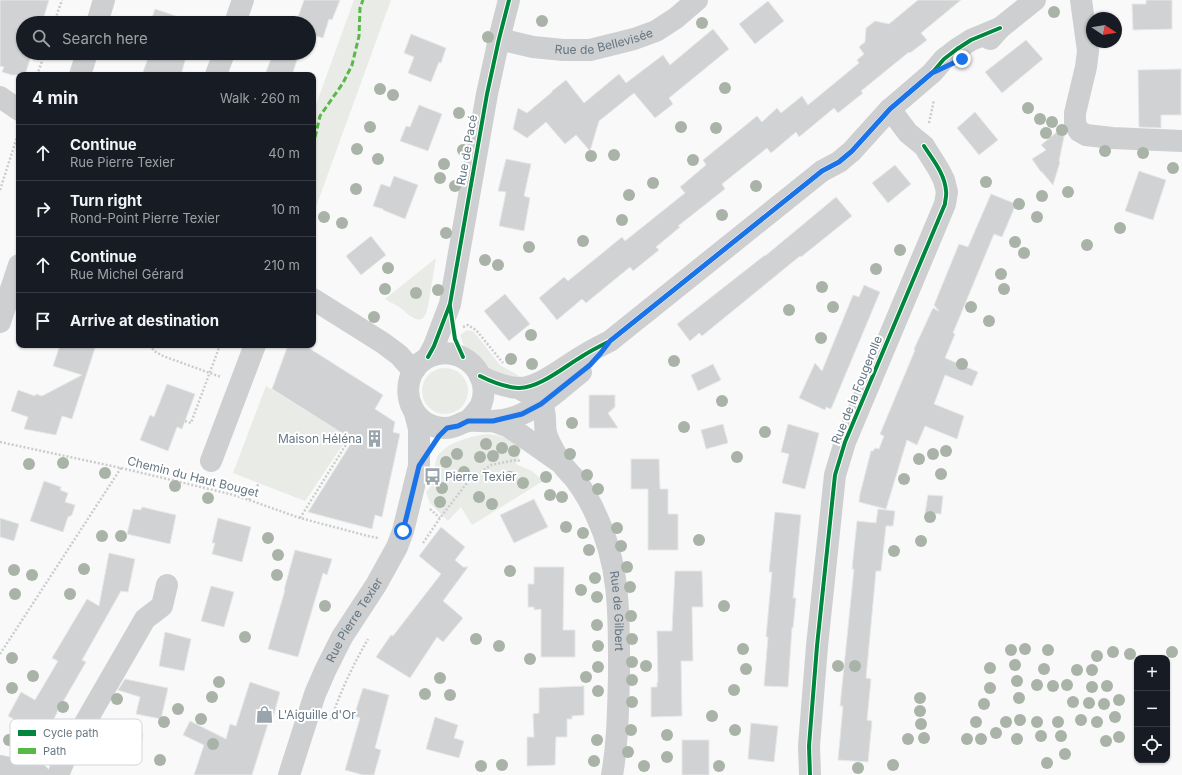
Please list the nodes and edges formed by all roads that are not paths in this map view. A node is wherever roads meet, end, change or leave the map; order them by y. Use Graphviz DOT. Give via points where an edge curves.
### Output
graph roads {
  1 [pos="104,0"];
  2 [pos="243,0"];
  3 [pos="509,0"];
  4 [pos="697,0"];
  5 [pos="1035,0"];
  6 [pos="1081,0"];
  7 [pos="99,16"];
  8 [pos="237,16"];
  9 [pos="499,39"];
  10 [pos="85,60"];
  11 [pos="221,60"];
  12 [pos="81,72"];
  13 [pos="217,72"];
  14 [pos="0,98"];
  15 [pos="896,103"];
  16 [pos="16,108"];
  17 [pos="1182,141"];
  18 [pos="16,274"];
  19 [pos="316,301"];
  20 [pos="450,304"];
  21 [pos="0,322"];
  22 [pos="610,341"];
  23 [pos="254,348"];
  24 [pos="463,357"];
  25 [pos="421,363"];
  26 [pos="480,376"];
  27 [pos="519,388"];
  28 [pos="541,404"];
  29 [pos="415,413"];
  30 [pos="468,421"];
  31 [pos="493,421"];
  32 [pos="447,428"];
  33 [pos="211,461"];
  34 [pos="560,462"];
  35 [pos="419,466"];
  36 [pos="167,585"];
  37 [pos="88,719"];
  38 [pos="62,765"];
  39 [pos="0,766"];
  40 [pos="38,775"];
  41 [pos="58,775"];
  42 [pos="289,775"];
  43 [pos="612,775"];
  44 [pos="810,775"];
  1 -- 7 [label="street"];
  2 -- 8 [label="street"];
  3 -- 9 [label="street, Rue de Pacé"];
  4 -- 9 [label="street, Rue de Bellevisée" via="656,31 634,40 590,50 533,47"];
  5 -- 15 [label="street" via="977,50 932,73"];
  6 -- 17 [label="street" via="1088,51 1075,113 1075,124 1079,131 1099,137"];
  9 -- 20 [label="street, Rue de Pacé"];
  10 -- 12 [label="street"];
  11 -- 13 [label="street"];
  14 -- 16 [label="street"];
  15 -- 22 [label="street" via="839,162 822,171"];
  15 -- 44 [label="street, Rue de la Fougerolle" via="908,133 924,146 944,180 945,204 845,442 835,475 817,646 809,746"];
  18 -- 21 [label="street"];
  19 -- 25 [label="street" via="383,343 408,365"];
  20 -- 24 [label="street" via="454,334"];
  20 -- 25 [label="street" via="434,346"];
  22 -- 27 [label="street" via="537,384"];
  22 -- 28 [label="street" via="590,365"];
  23 -- 33 [label="street"];
  24 -- 25 [label="street" via="436,354"];
  24 -- 26 [label="street" via="476,368"];
  25 -- 29 [label="street" via="410,378 408,387 408,396"];
  26 -- 27 [label="street" via="504,386"];
  26 -- 30 [label="street" via="483,396 480,406"];
  27 -- 28 [label="street"];
  28 -- 31 [label="street" via="522,414"];
  28 -- 34 [label="street, Rue de Gilbert" via="547,435"];
  29 -- 32 [label="street" via="429,425"];
  29 -- 35 [label="street, Rue Pierre Texier" via="419,429"];
  30 -- 31 [label="street"];
  30 -- 32 [label="street"];
  31 -- 34 [label="street, Rue de Gilbert" via="509,427"];
  32 -- 35 [label="street, Rue Pierre Texier"];
  34 -- 43 [label="street, Rue de Gilbert" via="575,479 596,515 611,554 616,579 618,704 616,755"];
  35 -- 42 [label="street, Rue Pierre Texier" via="397,546 376,585 342,637 325,671"];
  36 -- 37 [label="street" via="162,606 146,619"];
  38 -- 41 [label="street"];
  39 -- 40 [label="street"];
}
